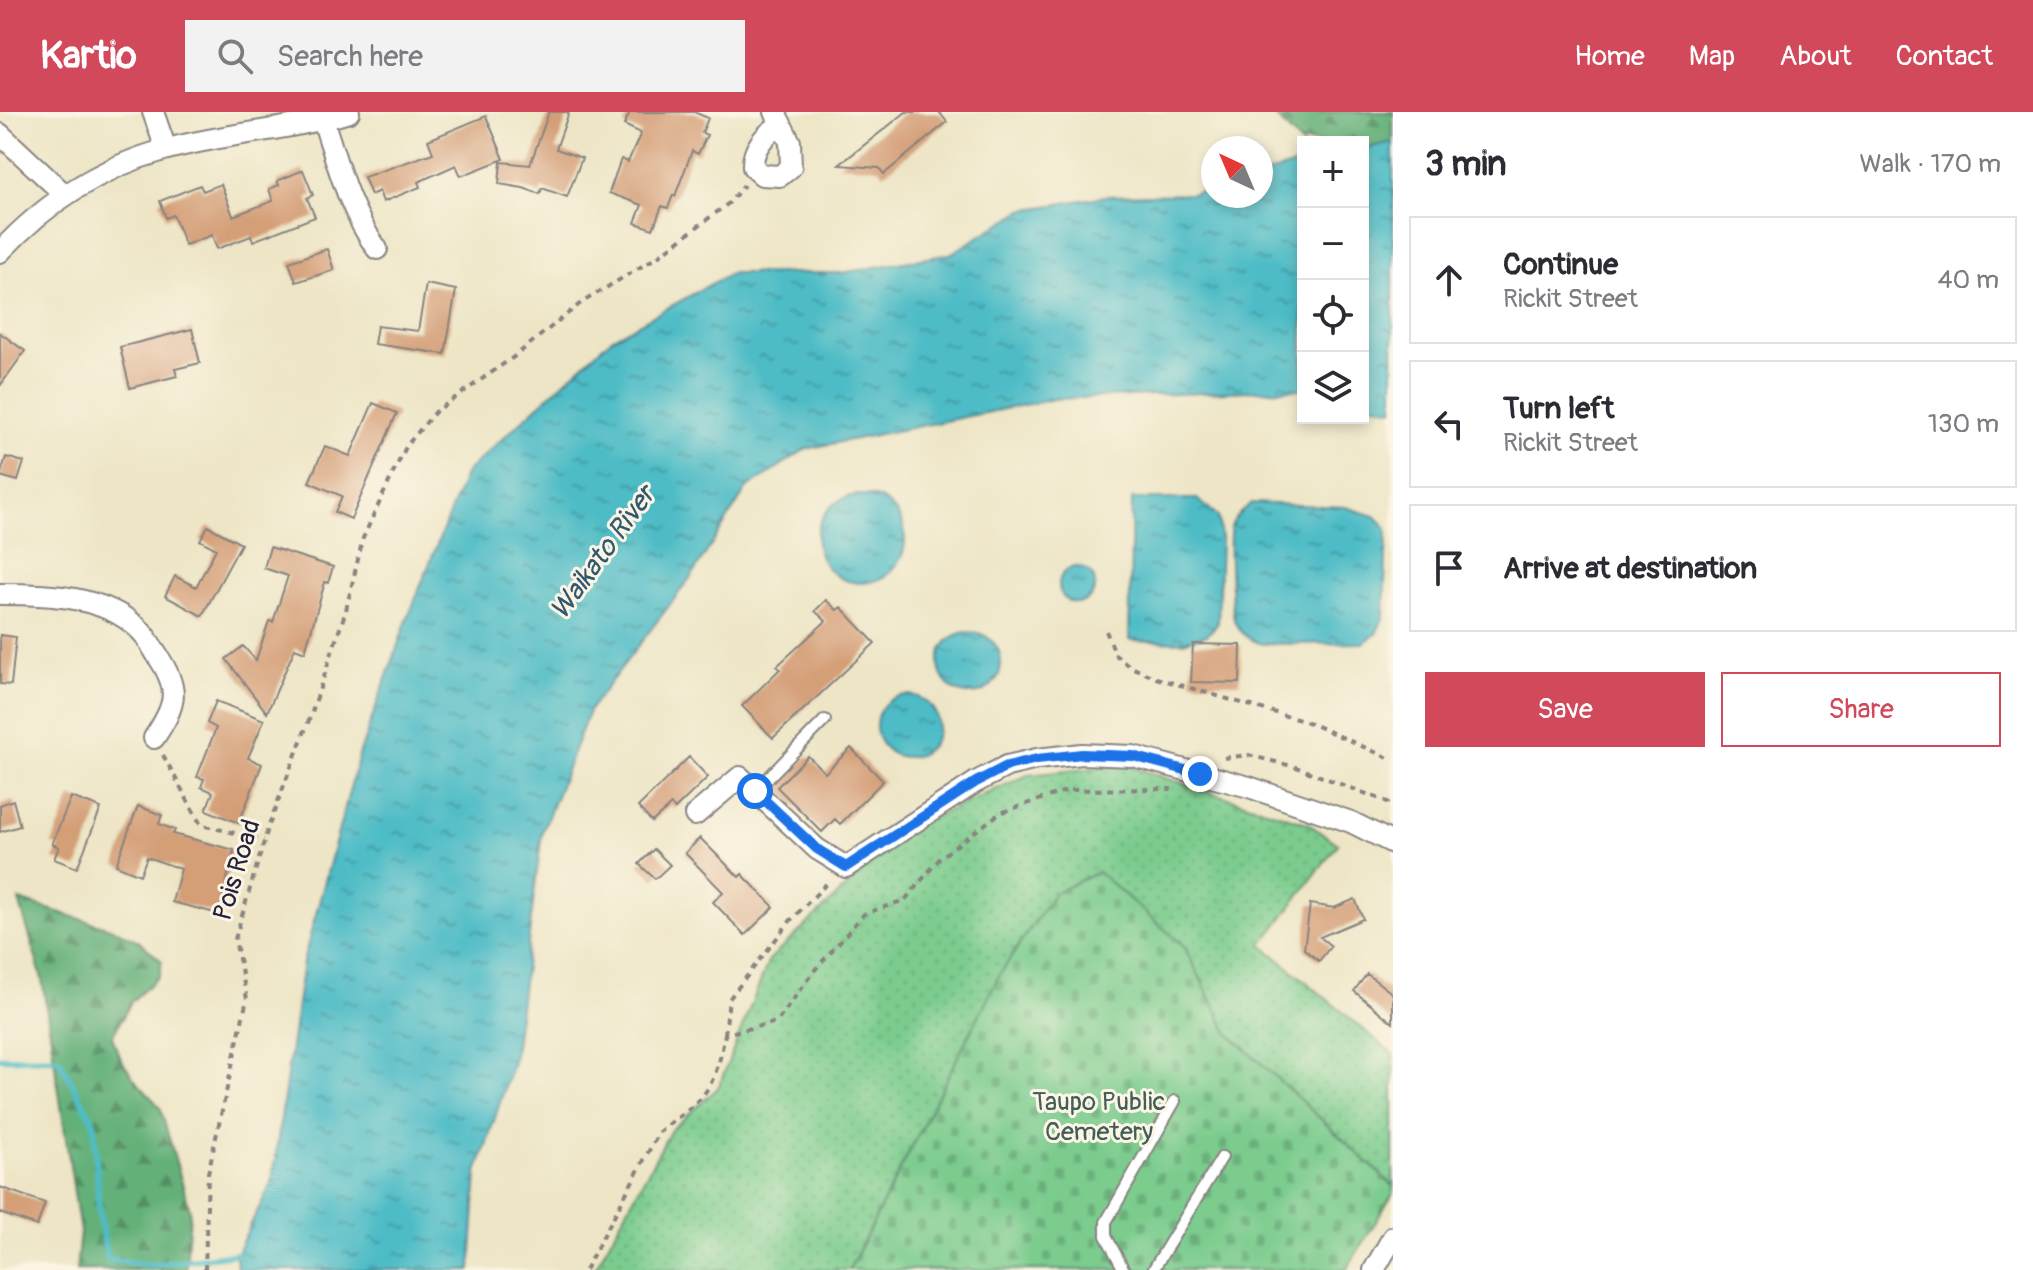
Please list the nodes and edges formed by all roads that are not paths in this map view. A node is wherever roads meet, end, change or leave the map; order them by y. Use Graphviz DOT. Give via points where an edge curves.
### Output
graph roads {
  1 [pos="153,112"];
  2 [pos="349,112"];
  3 [pos="777,118"];
  4 [pos="323,120"];
  5 [pos="0,134"];
  6 [pos="166,149"];
  7 [pos="64,194"];
  8 [pos="377,249"];
  9 [pos="0,252"];
  10 [pos="0,594"];
  11 [pos="825,720"];
  12 [pos="154,738"];
  13 [pos="755,791"];
  14 [pos="695,815"];
  15 [pos="1393,843"];
  16 [pos="1175,1101"];
  17 [pos="1222,1157"];
  18 [pos="1393,1237"];
  19 [pos="1124,1270"];
  20 [pos="1153,1270"];
  21 [pos="1374,1270"];
  1 -- 6 [label="street"];
  2 -- 4 [label="street"];
  3 -- 3 [label="street" via="752,160 754,171 772,177 791,167 790,142"];
  4 -- 6 [label="street"];
  4 -- 8 [label="street" via="352,206"];
  5 -- 7 [label="street"];
  6 -- 7 [label="street" via="118,165"];
  7 -- 9 [label="street"];
  10 -- 12 [label="street" via="93,604 140,630 170,674 173,706"];
  11 -- 13 [label="lane"];
  13 -- 14 [label="street" via="740,777"];
  13 -- 15 [label="street" via="817,849 846,867 1007,766 1082,754 1133,756 1249,787 1351,822"];
  16 -- 19 [label="lane" via="1106,1222 1106,1236"];
  17 -- 20 [label="lane"];
  18 -- 21 [label="street"];
}
